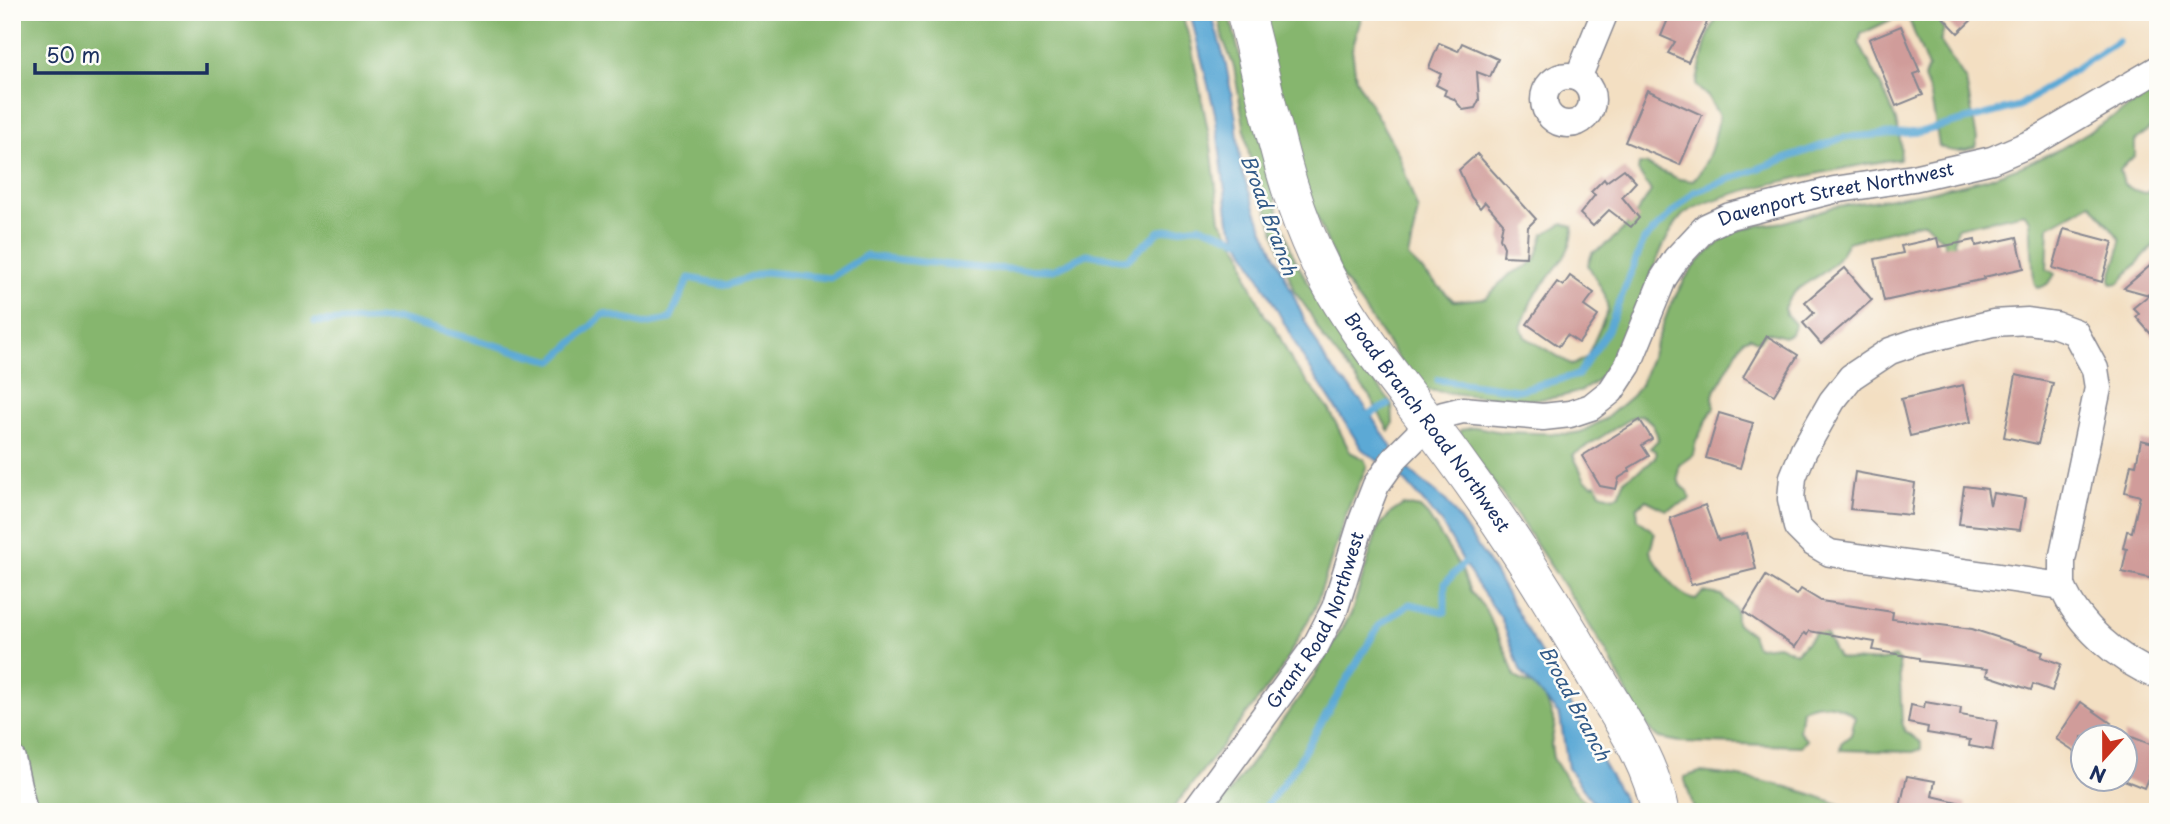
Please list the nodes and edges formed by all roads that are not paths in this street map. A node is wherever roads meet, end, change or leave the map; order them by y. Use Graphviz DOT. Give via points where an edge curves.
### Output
graph roads {
  1 [pos="1245,12"];
  2 [pos="1605,12"];
  3 [pos="2158,69"];
  4 [pos="1578,78"];
  5 [pos="1429,424"];
  6 [pos="2062,586"];
  7 [pos="2158,676"];
  8 [pos="12,759"];
  9 [pos="24,812"];
  10 [pos="1194,812"];
  11 [pos="1660,812"];
  1 -- 5 [label="main road, Broad Branch Road Northwest" via="1289,186 1315,256 1347,313"];
  2 -- 4 [label="street"];
  3 -- 5 [label="street, Davenport Street Northwest" via="2035,142 1992,160 1834,190 1730,216 1706,227 1663,279 1628,365 1611,391 1591,407 1543,417 1463,410"];
  5 -- 10 [label="street, Grant Road Northwest" via="1382,474 1366,509 1335,608 1317,645"];
  5 -- 11 [label="main road, Broad Branch Road Northwest" via="1571,634 1641,753"];
  6 -- 6 [label="street" via="1830,553 1813,543 1797,527 1791,499 1793,477 1832,401 1852,377 1890,351 1993,323 2028,321 2076,332 2095,369 2098,388 2062,560"];
  6 -- 7 [label="street" via="2068,601 2094,632 2134,664"];
  8 -- 9 [label="street"];
}
